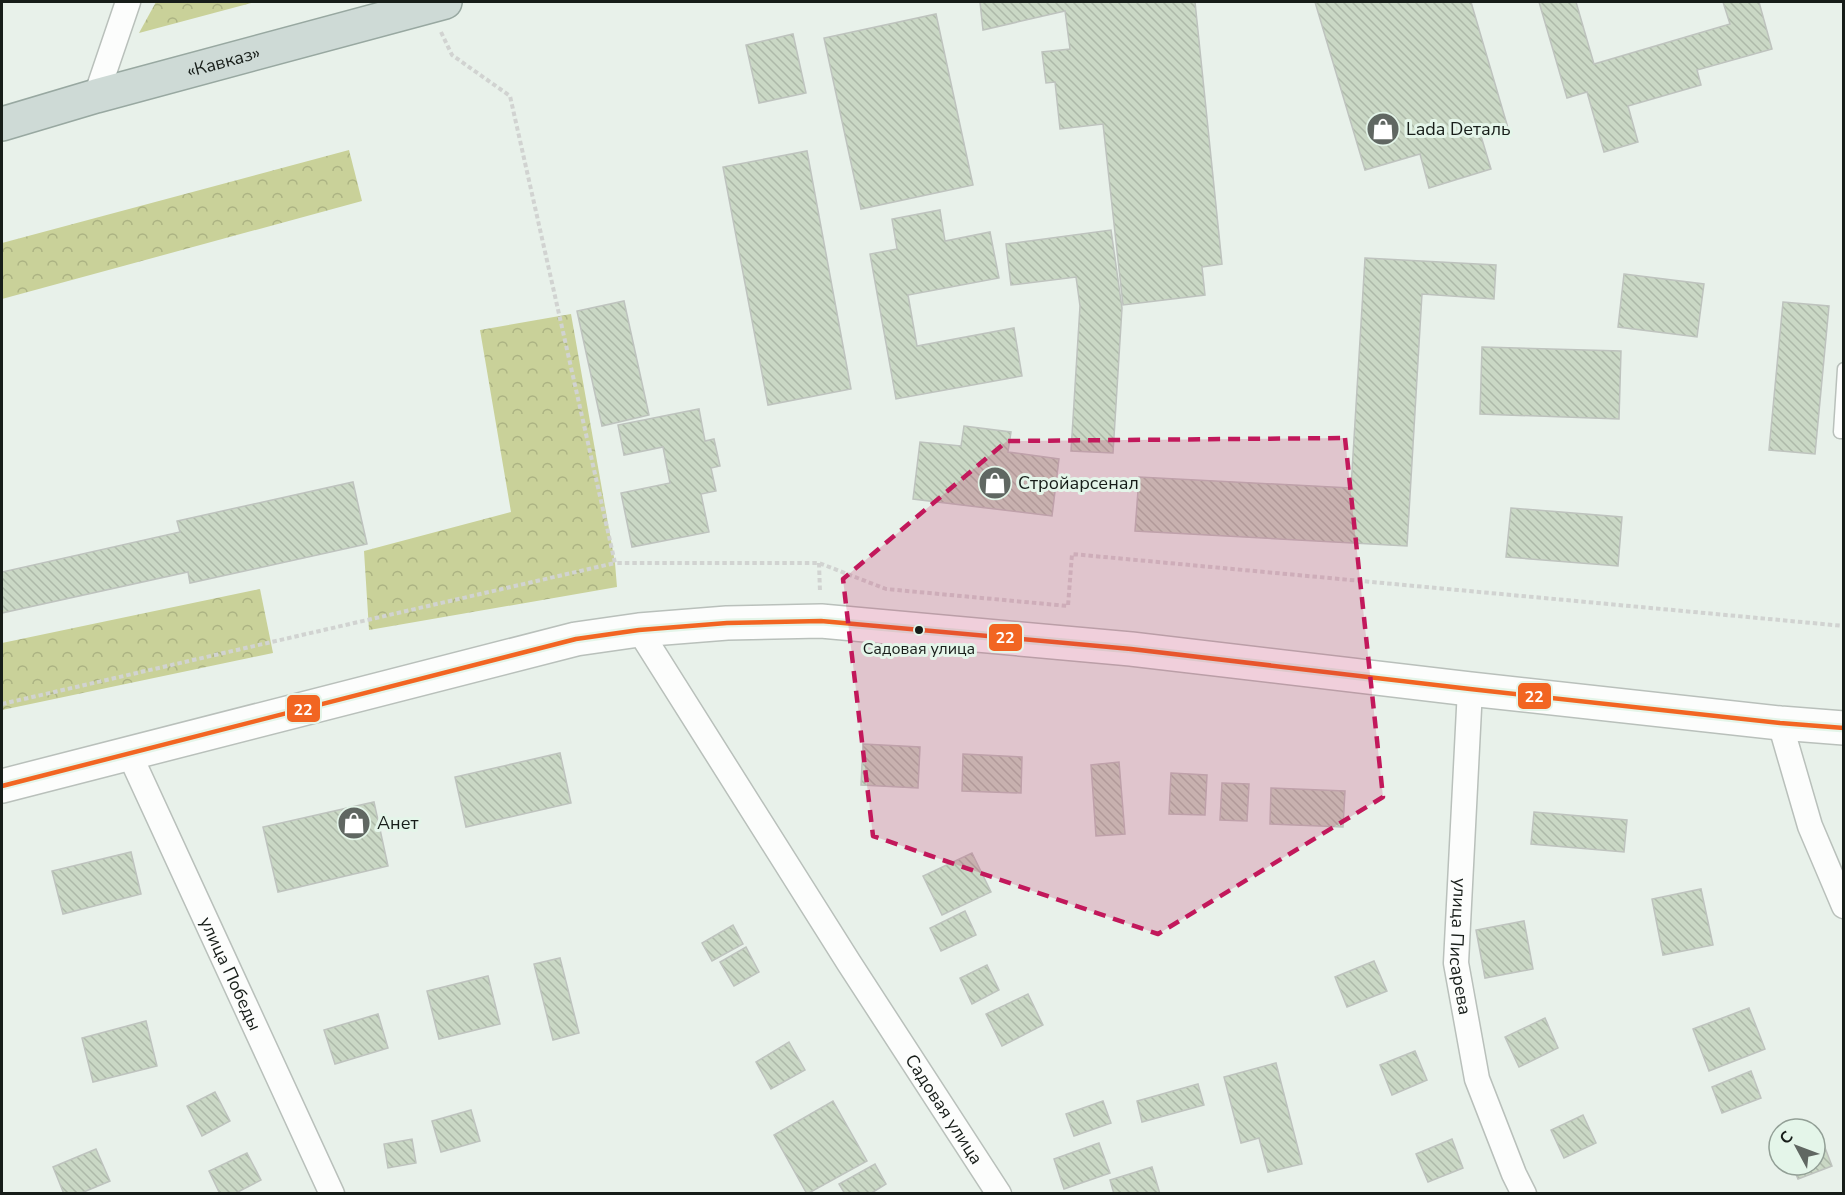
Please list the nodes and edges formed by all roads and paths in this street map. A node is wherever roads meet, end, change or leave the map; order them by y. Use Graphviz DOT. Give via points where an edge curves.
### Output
graph roads {
  1 [pos="128,2"];
  2 [pos="437,4"];
  3 [pos="96,96"];
  4 [pos="2,124"];
  5 [pos="1844,369"];
  6 [pos="1844,432"];
  7 [pos="615,563"];
  8 [pos="1844,626"];
  9 [pos="639,630"];
  10 [pos="1470,689"];
  11 [pos="2,704"];
  12 [pos="1779,723"];
  13 [pos="1844,728"];
  14 [pos="129,753"];
  15 [pos="2,786"];
  16 [pos="1844,906"];
  17 [pos="332,1194"];
  18 [pos="999,1194"];
  19 [pos="1524,1194"];
  1 -- 3 [label="street"];
  2 -- 3 [label="highway, «Кавказ»"];
  2 -- 7 [label="path" via="452,55 510,96"];
  3 -- 4 [label="highway, «Кавказ»"];
  5 -- 6 [label="lane" via="1840,432"];
  7 -- 8 [label="path" via="819,563 886,590 1068,606 1071,554"];
  7 -- 11 [label="path"];
  9 -- 10 [label="main road" via="821,621 1131,650"];
  9 -- 14 [label="main road" via="576,639"];
  9 -- 18 [label="street, Садовая улица"];
  10 -- 12 [label="main road"];
  10 -- 19 [label="street, улица Писарева" via="1456,963 1477,1079"];
  12 -- 13 [label="main road"];
  12 -- 16 [label="street" via="1810,826"];
  14 -- 15 [label="main road"];
  14 -- 17 [label="street, улица Победы"];
}
